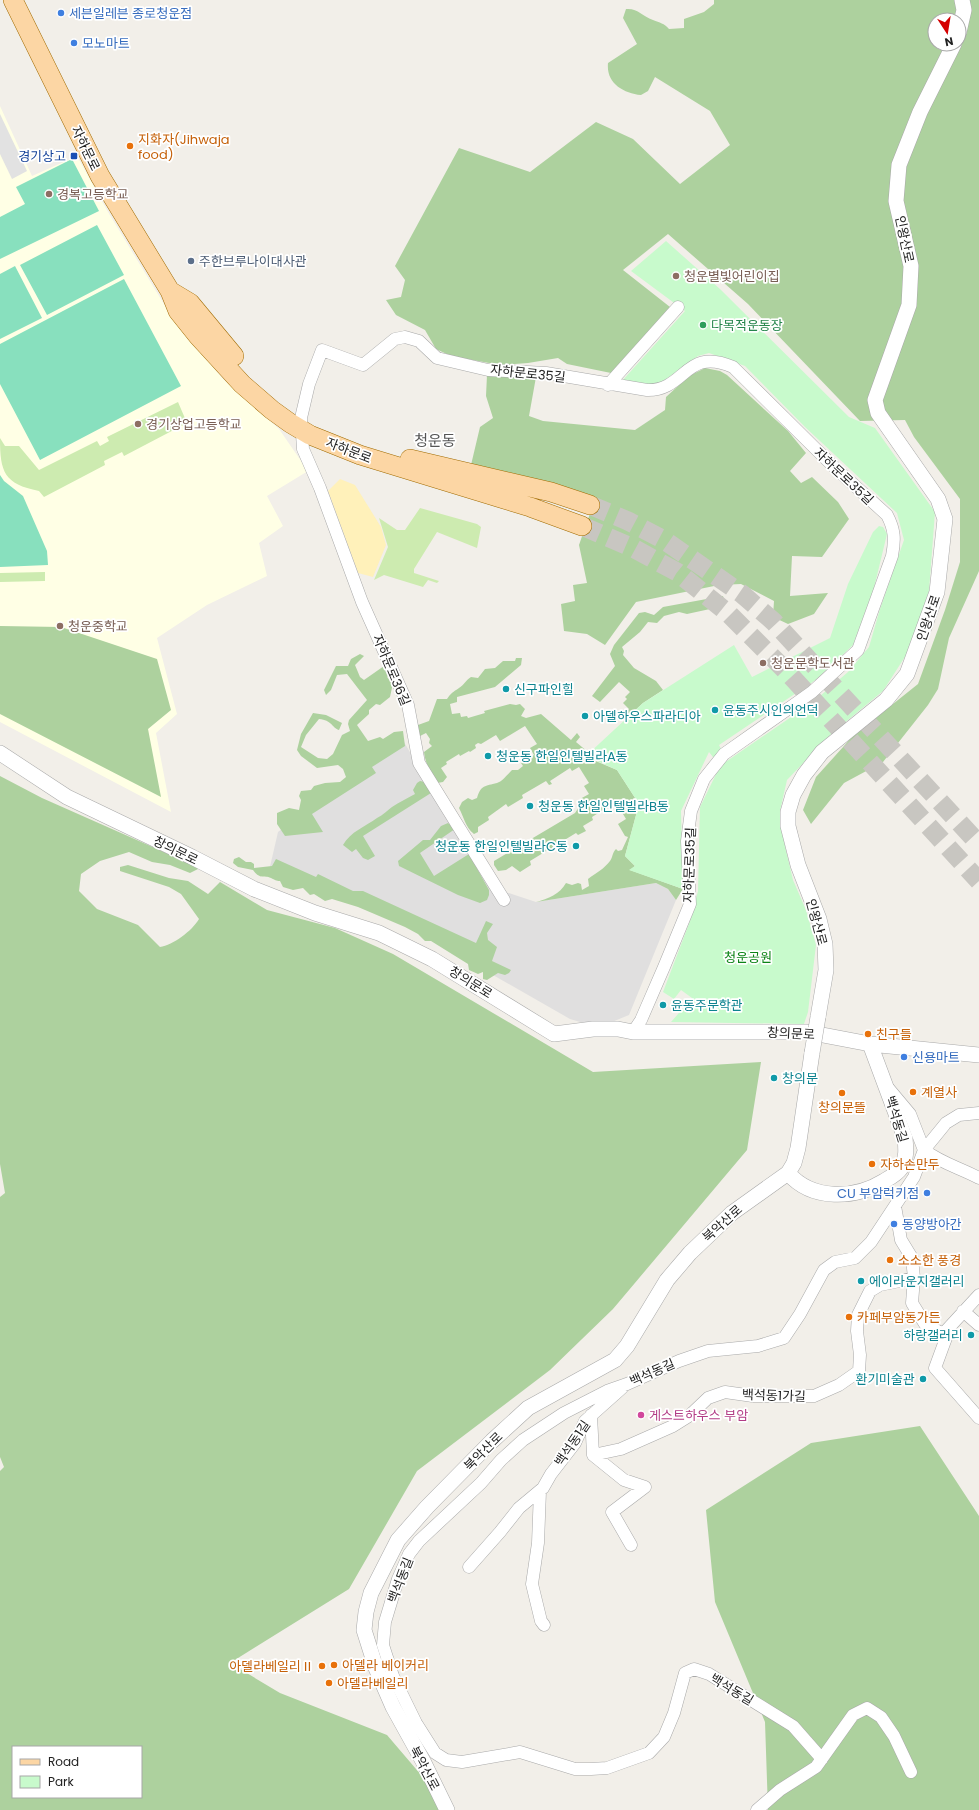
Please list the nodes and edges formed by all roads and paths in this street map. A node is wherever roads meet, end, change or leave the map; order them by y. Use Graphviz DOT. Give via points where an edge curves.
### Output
graph roads {
  1 [pos="13,0"];
  2 [pos="962,0"];
  3 [pos="964,12"];
  4 [pos="950,52"];
  5 [pos="678,307"];
  6 [pos="608,385"];
  7 [pos="301,424"];
  8 [pos="590,505"];
  9 [pos="582,526"];
  10 [pos="0,753"];
  11 [pos="504,900"];
  12 [pos="633,1032"];
  13 [pos="870,1044"];
  14 [pos="979,1055"];
  15 [pos="887,1087"];
  16 [pos="979,1113"];
  17 [pos="924,1150"];
  18 [pos="788,1173"];
  19 [pos="979,1178"];
  20 [pos="896,1206"];
  21 [pos="914,1278"];
  22 [pos="979,1295"];
  23 [pos="963,1311"];
  24 [pos="979,1325"];
  25 [pos="943,1334"];
  26 [pos="627,1384"];
  27 [pos="591,1415"];
  28 [pos="979,1418"];
  29 [pos="593,1455"];
  30 [pos="540,1491"];
  31 [pos="631,1545"];
  32 [pos="469,1567"];
  33 [pos="544,1625"];
  34 [pos="822,1759"];
  35 [pos="911,1772"];
  36 [pos="447,1810"];
  37 [pos="757,1810"];
  1 -- 7 [label="main road, 자하문로" via="100,176 170,291 178,312 242,384 272,410"];
  2 -- 3 [label="street"];
  4 -- 18 [label="street, 인왕산로, bridge" via="920,112 899,165 896,201 911,266 909,305 875,400 878,413 938,499 945,519 937,592 907,674 886,700 822,752 804,775 793,795 788,812 798,865 819,919 825,944 826,970 798,1148"];
  5 -- 6 [label="street"];
  6 -- 7 [label="street, 자하문로35길" via="546,373 488,370 437,358 419,340 405,337 395,339 362,365 322,350 309,384"];
  6 -- 12 [label="street, 자하문로35길" via="657,390 666,387 694,364 715,361 733,367 887,515 895,535 892,556 858,650 812,692 724,754 704,779 691,811 687,841 690,904 641,1020"];
  7 -- 8 [label="main road, 자하문로" via="347,441 403,457 551,492"];
  7 -- 9 [label="main road, 자하문로" via="360,455 523,505"];
  7 -- 11 [label="street, 자하문로36길" via="303,449 362,602 408,705 419,764"];
  10 -- 12 [label="street, 창의문로" via="67,797 254,889 315,913 379,933 432,959 554,1034 593,1029"];
  12 -- 13 [label="street, 창의문로" via="807,1032"];
  13 -- 14 [label="street, 창의문로"];
  13 -- 15 [label="street, 백석동길"];
  15 -- 17 [label="street, 백석동길" via="910,1114"];
  15 -- 18 [label="street, 백석동길" via="905,1138 906,1151 902,1166 896,1174 868,1190 840,1195 806,1188"];
  16 -- 17 [label="street" via="959,1115 946,1123"];
  17 -- 19 [label="street, 백석동길" via="938,1161"];
  17 -- 20 [label="street, 백석동길" via="914,1177"];
  18 -- 36 [label="street, 북악산로" via="732,1212 690,1253 667,1280 627,1346 614,1360 528,1408 492,1441 398,1540 371,1593 364,1630 392,1707"];
  20 -- 21 [label="street" via="901,1240 912,1258"];
  20 -- 26 [label="street, 백석동길" via="871,1242 855,1258 835,1262 824,1270 784,1338 758,1346 708,1351"];
  21 -- 25 [label="street" via="912,1303 926,1324"];
  21 -- 29 [label="street, 백석동1가길" via="870,1291 858,1315 859,1371 839,1385 814,1396 753,1396 725,1392 708,1398 673,1426 621,1450"];
  22 -- 23 [label="street"];
  23 -- 24 [label="street"];
  23 -- 25 [label="street"];
  25 -- 28 [label="street" via="946,1338 935,1368"];
  26 -- 27 [label="street, 백석동1길"];
  26 -- 34 [label="street, 백석동길" via="607,1391 564,1414 523,1440 501,1460 481,1484 419,1541 409,1554 398,1579 385,1622 383,1645 393,1676 416,1723 435,1753 446,1760 462,1762 520,1752 575,1769 607,1768 649,1753 664,1737 685,1673 694,1669 710,1674 793,1726"];
  27 -- 29 [label="street"];
  27 -- 30 [label="street, 백석동1길" via="585,1421 575,1443"];
  29 -- 31 [label="street" via="624,1480 645,1487 612,1512"];
  30 -- 32 [label="street, 백석동1길" via="519,1508"];
  30 -- 33 [label="street" via="538,1543 532,1584"];
  34 -- 35 [label="street" via="853,1715 867,1708 881,1717 894,1736"];
  34 -- 37 [label="street"];
}
